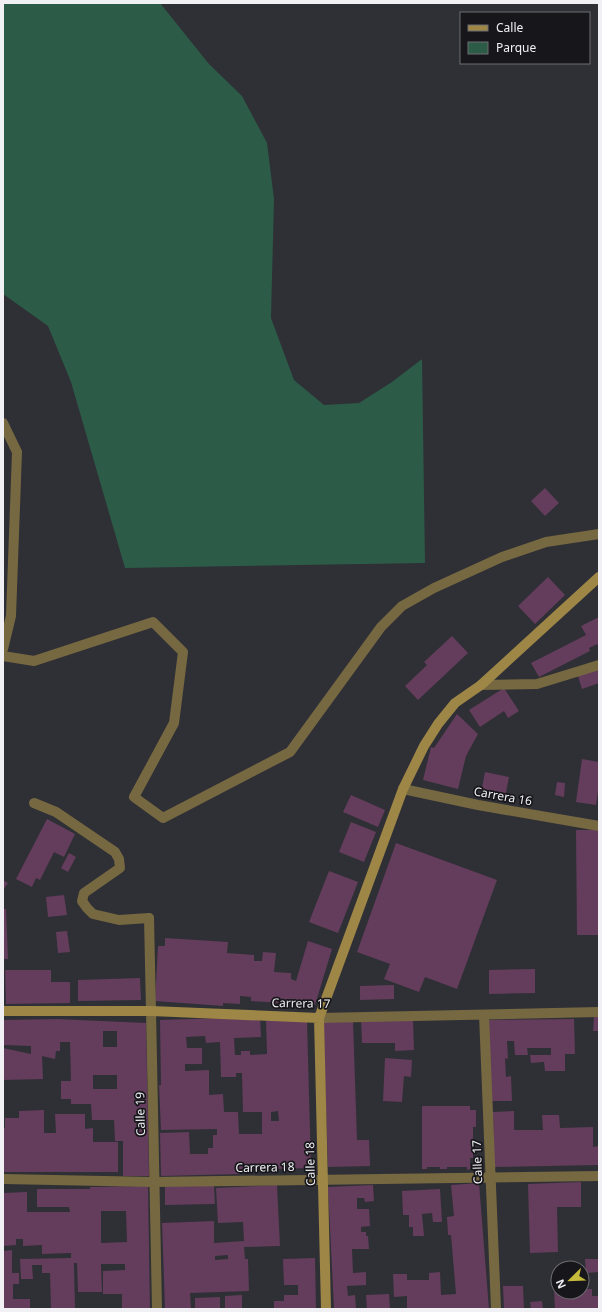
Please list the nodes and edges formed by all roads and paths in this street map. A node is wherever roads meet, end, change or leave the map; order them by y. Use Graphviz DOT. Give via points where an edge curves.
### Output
graph roads {
  1 [pos="3,423"];
  2 [pos="599,534"];
  3 [pos="599,577"];
  4 [pos="3,649"];
  5 [pos="3,656"];
  6 [pos="599,666"];
  7 [pos="481,685"];
  8 [pos="403,789"];
  9 [pos="34,803"];
  10 [pos="599,826"];
  11 [pos="150,1011"];
  12 [pos="3,1012"];
  13 [pos="599,1012"];
  14 [pos="484,1014"];
  15 [pos="319,1018"];
  16 [pos="599,1176"];
  17 [pos="490,1177"];
  18 [pos="3,1179"];
  19 [pos="323,1179"];
  20 [pos="154,1182"];
  21 [pos="157,1309"];
  22 [pos="326,1309"];
  23 [pos="496,1309"];
  1 -- 4 [label="street" via="17,452 11,616"];
  2 -- 5 [label="street" via="546,542 502,557 434,588 402,606 381,628 290,752 163,818 134,797 174,722 184,652 153,622 34,661"];
  3 -- 7 [label="main road"];
  6 -- 7 [label="street" via="537,684"];
  7 -- 8 [label="main road" via="455,703 438,724"];
  8 -- 10 [label="street, Carrera 16"];
  8 -- 15 [label="main road"];
  9 -- 11 [label="street, Calle 19" via="56,812 114,852 119,859 120,868 84,893 82,901 93,914 119,920 149,918"];
  11 -- 12 [label="main road, Carrera 17"];
  11 -- 15 [label="main road, Carrera 17"];
  11 -- 20 [label="street, Calle 19"];
  13 -- 14 [label="street, Carrera 17"];
  14 -- 15 [label="street, Carrera 17"];
  14 -- 17 [label="street, Calle 17"];
  15 -- 19 [label="main road, Calle 18"];
  16 -- 17 [label="street, Carrera 18"];
  17 -- 19 [label="street, Carrera 18"];
  17 -- 23 [label="street, Calle 17"];
  18 -- 20 [label="street, Carrera 18"];
  19 -- 20 [label="street, Carrera 18"];
  19 -- 22 [label="main road, Calle 18"];
  20 -- 21 [label="street, Calle 19"];
}
